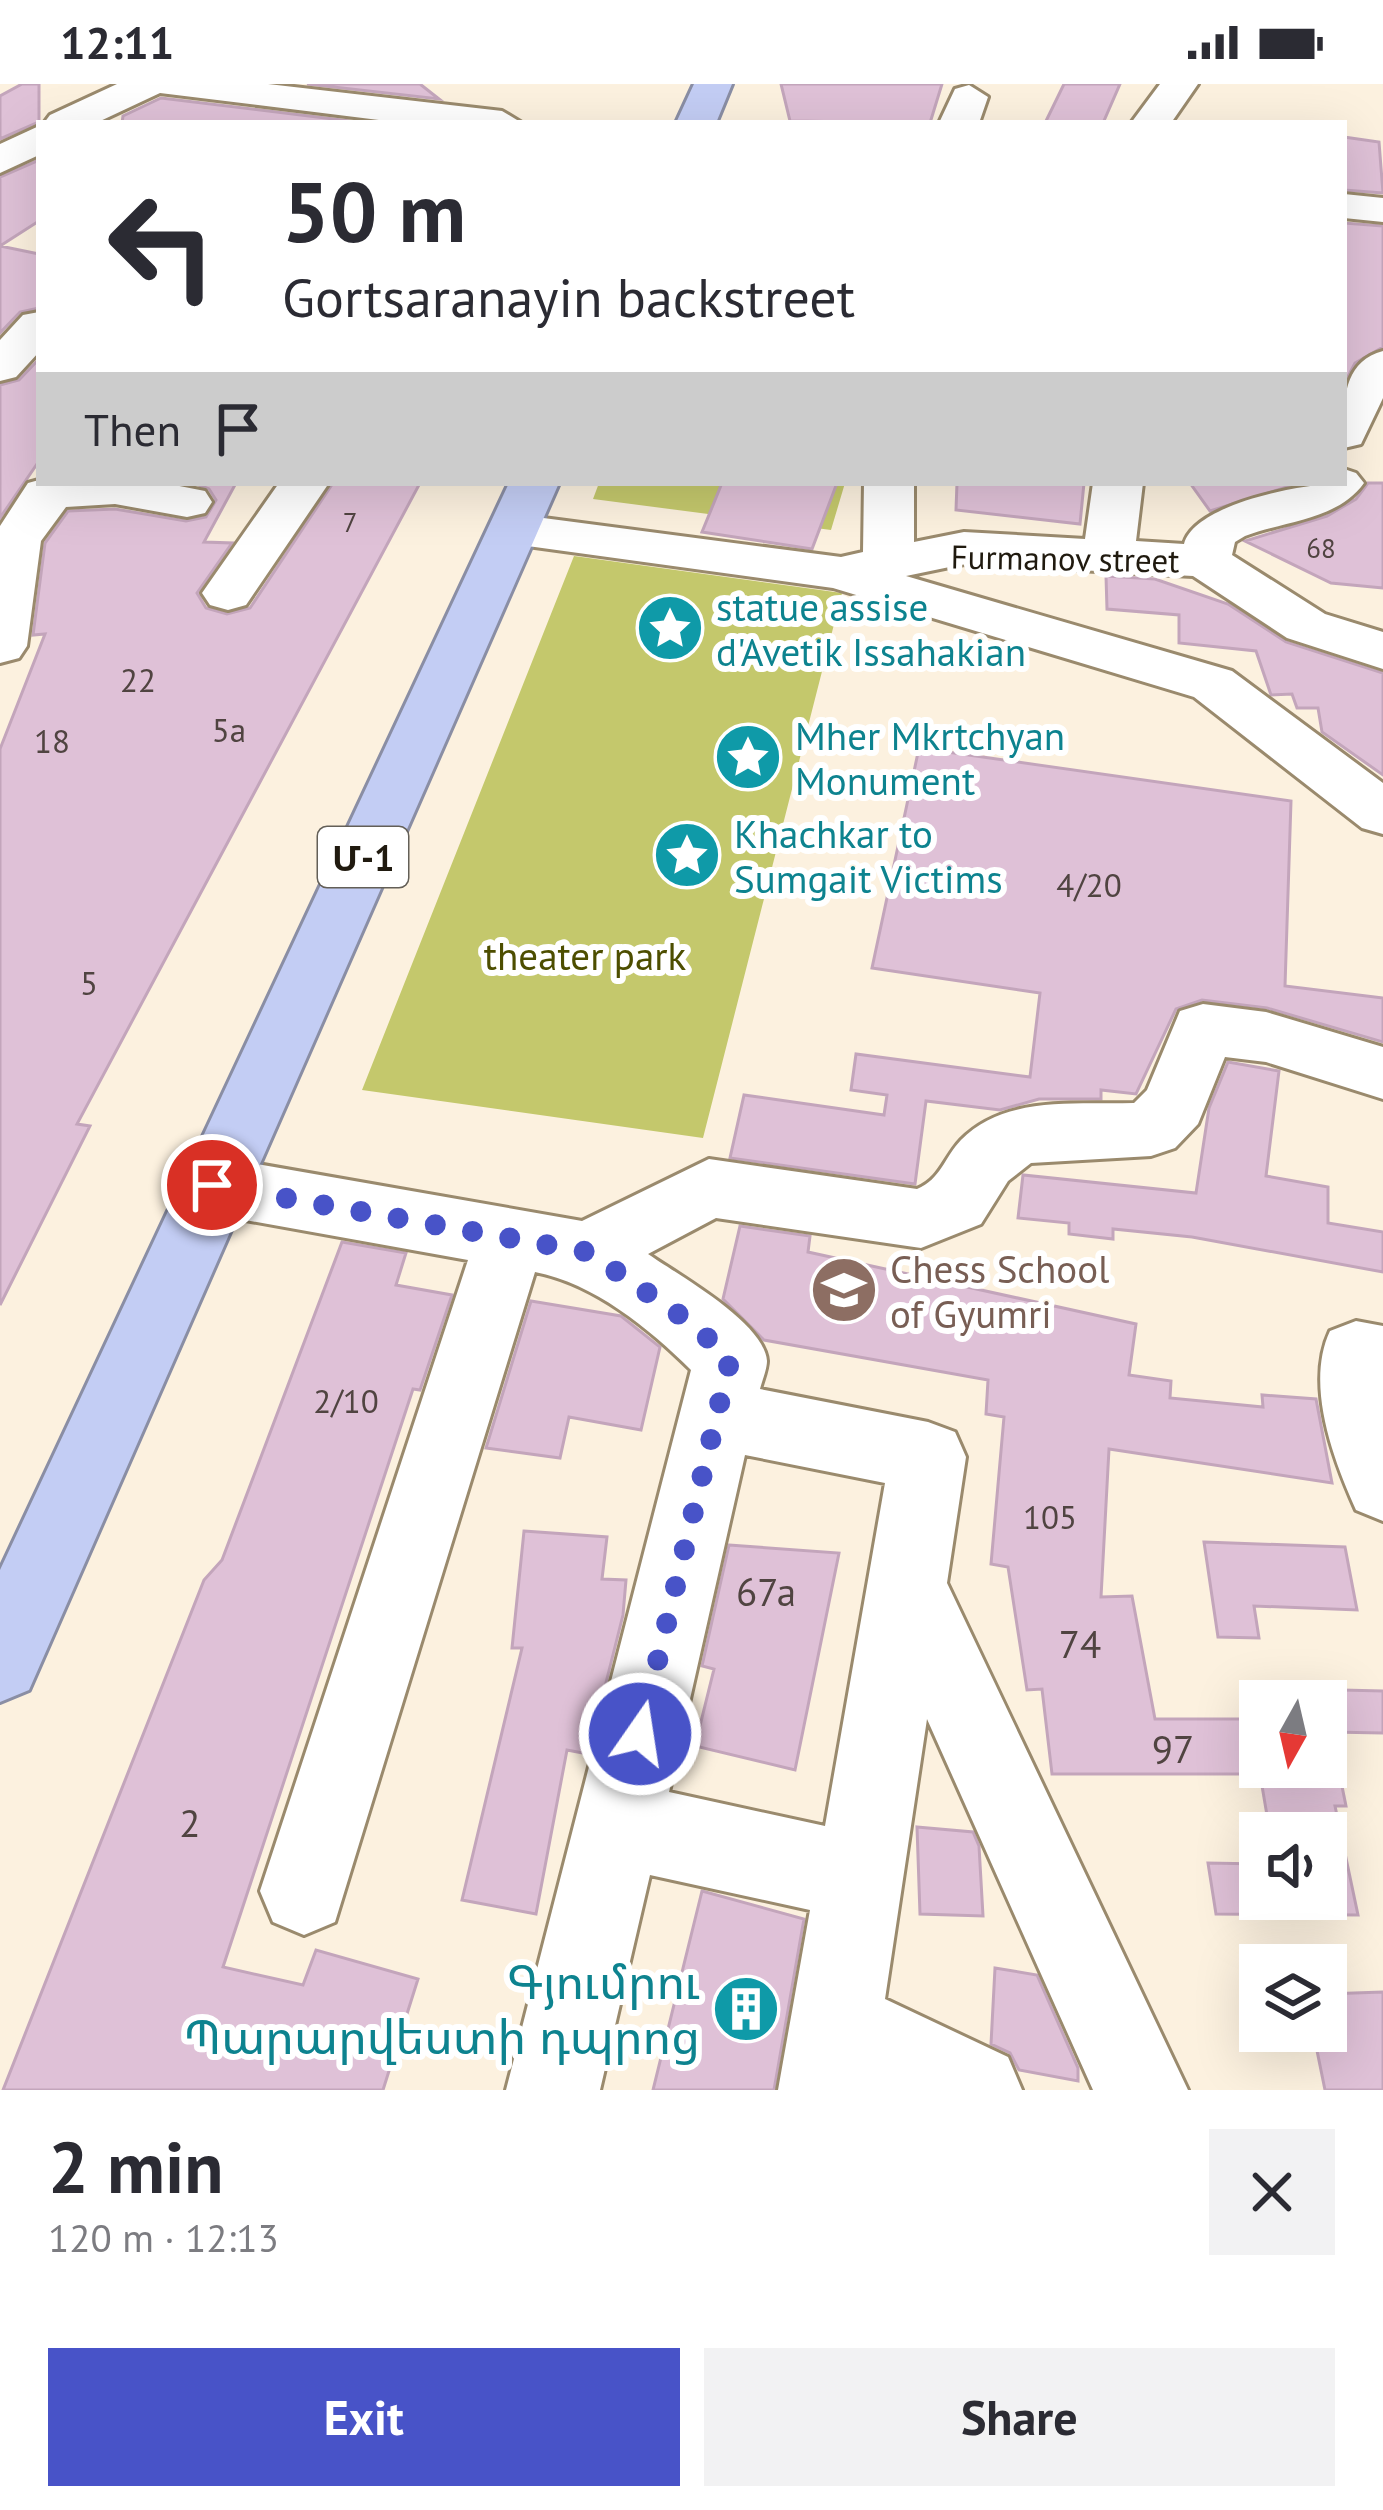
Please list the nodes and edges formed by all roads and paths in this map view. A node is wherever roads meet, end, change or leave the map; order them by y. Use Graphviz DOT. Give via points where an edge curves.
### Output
graph roads {
  1 [pos="148,84"];
  2 [pos="713,84"];
  3 [pos="1179,84"];
  4 [pos="180,85"];
  5 [pos="423,119"];
  6 [pos="70,120"];
  7 [pos="697,120"];
  8 [pos="1153,120"];
  9 [pos="36,140"];
  10 [pos="0,161"];
  11 [pos="1347,206"];
  12 [pos="1383,210"];
  13 [pos="36,329"];
  14 [pos="1383,365"];
  15 [pos="0,368"];
  16 [pos="1347,421"];
  17 [pos="1347,452"];
  18 [pos="1347,477"];
  19 [pos="302,486"];
  20 [pos="888,486"];
  21 [pos="1117,486"];
  22 [pos="1336,486"];
  23 [pos="70,488"];
  24 [pos="0,496"];
  25 [pos="187,502"];
  26 [pos="524,506"];
  27 [pos="1113,557"];
  28 [pos="1205,561"];
  29 [pos="865,568"];
  30 [pos="228,592"];
  31 [pos="1,636"];
  32 [pos="1383,651"];
  33 [pos="1383,813"];
  34 [pos="1380,1101"];
  35 [pos="212,1185"];
  36 [pos="510,1238"];
  37 [pos="588,1252"];
  38 [pos="1369,1356"];
  39 [pos="717,1415"];
  40 [pos="1383,1485"];
  41 [pos="59,1529"];
  42 [pos="905,1580"];
  43 [pos="0,1621"];
  44 [pos="0,1661"];
  45 [pos="618,1825"];
  46 [pos="860,1877"];
  47 [pos="304,1891"];
  48 [pos="831,2057"];
  49 [pos="553,2090"];
  50 [pos="975,2090"];
  51 [pos="1142,2090"];
  1 -- 6 [label="street"];
  2 -- 7 [label="highway"];
  3 -- 8 [label="street"];
  4 -- 5 [label="street"];
  9 -- 10 [label="street"];
  11 -- 12 [label="street"];
  13 -- 15 [label="street"];
  14 -- 16 [label="street"];
  17 -- 18 [label="street" via="1355,470"];
  19 -- 30 [label="street"];
  20 -- 29 [label="street"];
  21 -- 27 [label="street"];
  22 -- 28 [label="street" via="1323,497 1233,520 1212,534"];
  23 -- 24 [label="street"];
  23 -- 25 [label="street"];
  23 -- 31 [label="street" via="16,540"];
  26 -- 29 [label="street, Furmanov street"];
  26 -- 35 [label="highway, Մ-1"];
  27 -- 28 [label="street, Furmanov street"];
  27 -- 29 [label="street, Furmanov street" via="964,548"];
  28 -- 32 [label="street, Furmanov street" via="1306,626"];
  29 -- 33 [label="street" via="1213,684"];
  34 -- 37 [label="street" via="1266,1037 1202,1029 1174,1106 1150,1129 1016,1136 984,1161 957,1203 921,1219 709,1188"];
  35 -- 36 [label="street"];
  35 -- 41 [label="highway, Մ-1"];
  36 -- 37 [label="street"];
  36 -- 47 [label="street"];
  37 -- 39 [label="street" via="694,1325 730,1360"];
  38 -- 40 [label="street" via="1359,1400"];
  39 -- 42 [label="street" via="928,1457"];
  39 -- 45 [label="street"];
  41 -- 43 [label="highway"];
  41 -- 44 [label="highway, Մ-1"];
  42 -- 46 [label="street"];
  42 -- 51 [label="street"];
  45 -- 46 [label="street"];
  45 -- 49 [label="street"];
  46 -- 48 [label="street"];
  48 -- 50 [label="street"];
}
